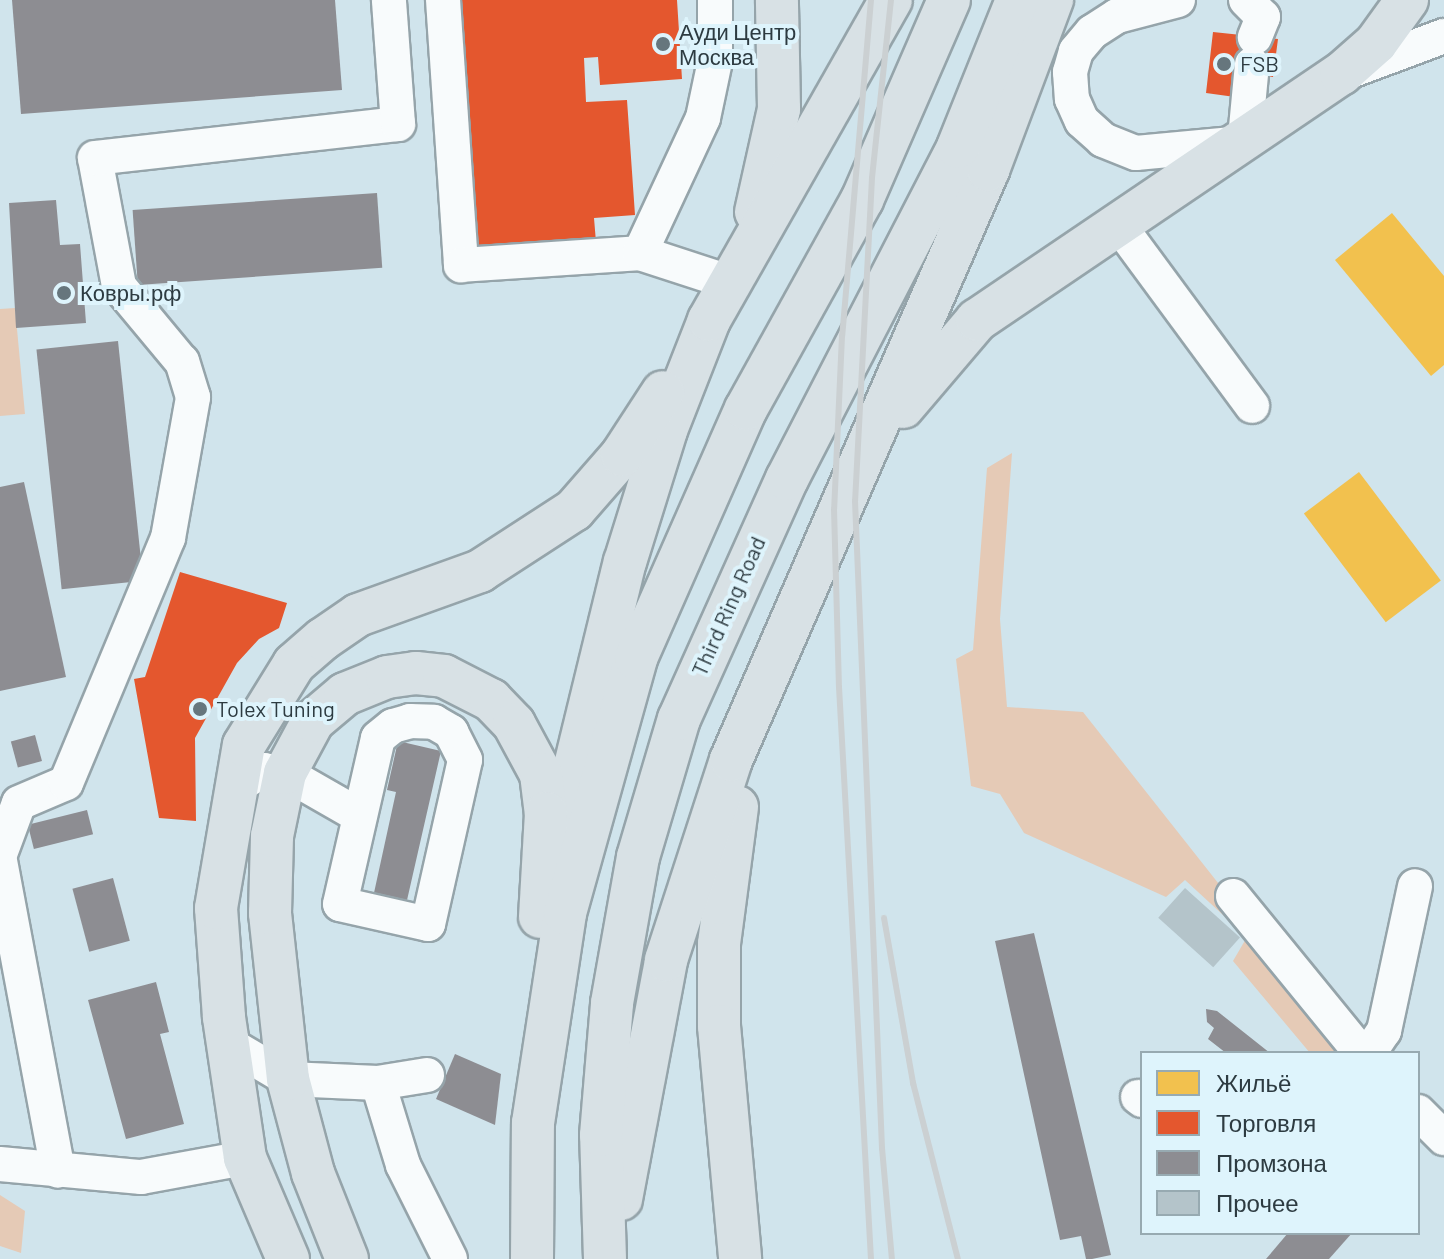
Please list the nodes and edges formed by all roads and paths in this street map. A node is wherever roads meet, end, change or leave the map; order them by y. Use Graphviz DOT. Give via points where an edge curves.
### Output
graph roads {
  1 [pos="389,0"];
  2 [pos="443,0"];
  3 [pos="715,0"];
  4 [pos="777,0"];
  5 [pos="891,0"];
  6 [pos="949,0"];
  7 [pos="1017,0"];
  8 [pos="1052,0"];
  9 [pos="1178,0"];
  10 [pos="1246,0"];
  11 [pos="1407,0"];
  12 [pos="1444,36"];
  13 [pos="1341,74"];
  14 [pos="1240,141"];
  15 [pos="1118,224"];
  16 [pos="640,253"];
  17 [pos="733,273"];
  18 [pos="709,320"];
  19 [pos="1252,406"];
  20 [pos="860,471"];
  21 [pos="790,617"];
  22 [pos="444,676"];
  23 [pos="434,722"];
  24 [pos="285,773"];
  25 [pos="233,789"];
  26 [pos="360,816"];
  27 [pos="0,854"];
  28 [pos="0,861"];
  29 [pos="1415,886"];
  30 [pos="1233,896"];
  31 [pos="540,917"];
  32 [pos="224,1017"];
  33 [pos="1359,1051"];
  34 [pos="1370,1051"];
  35 [pos="427,1075"];
  36 [pos="288,1079"];
  37 [pos="378,1083"];
  38 [pos="1420,1114"];
  39 [pos="533,1123"];
  40 [pos="1444,1138"];
  41 [pos="245,1158"];
  42 [pos="0,1164"];
  43 [pos="58,1171"];
  44 [pos="532,1254"];
  45 [pos="288,1259"];
  46 [pos="347,1259"];
  47 [pos="450,1259"];
  48 [pos="607,1259"];
  49 [pos="740,1259"];
  1 -- 27 [label="street" via="398,124 95,158 119,286 182,362 193,397 168,538 66,783 19,803"];
  2 -- 16 [label="street" via="461,265"];
  3 -- 16 [label="street" via="715,61 703,118"];
  4 -- 17 [label="main road" via="779,109 763,194"];
  5 -- 17 [label="main road" via="814,142"];
  6 -- 39 [label="main road" via="862,200 746,409 636,658 565,913"];
  7 -- 48 [label="main road, Third Ring Road" via="958,147 780,492 679,719 638,857 612,1003 601,1135"];
  8 -- 20 [label="main road" via="988,170"];
  9 -- 14 [label="street" via="1117,16 1092,32 1076,51 1070,72 1072,99 1082,121 1103,140 1136,153"];
  10 -- 14 [label="street" via="1263,17"];
  11 -- 13 [label="main road" via="1376,43"];
  12 -- 13 [label="street"];
  13 -- 14 [label="main road"];
  14 -- 15 [label="main road"];
  15 -- 19 [label="street"];
  15 -- 20 [label="main road" via="977,320 919,382"];
  16 -- 17 [label="street"];
  17 -- 18 [label="main road"];
  18 -- 25 [label="main road" via="622,455 574,510 480,571 358,615 294,664 244,745"];
  18 -- 31 [label="main road" via="666,430 625,562"];
  20 -- 21 [label="main road"];
  21 -- 48 [label="main road" via="726,774 666,960"];
  21 -- 49 [label="main road" via="744,775 726,863 719,944 728,1163"];
  22 -- 23 [label="street"];
  22 -- 24 [label="main road" via="387,677 345,694 313,721"];
  22 -- 31 [label="main road" via="491,700 514,724 541,774 546,813"];
  23 -- 26 [label="street" via="393,726 378,738"];
  23 -- 26 [label="street" via="451,732 465,760 428,924 340,904"];
  24 -- 25 [label="street" via="263,770"];
  24 -- 26 [label="street"];
  24 -- 36 [label="main road" via="272,836 270,913"];
  25 -- 32 [label="main road" via="216,908"];
  28 -- 43 [label="street"];
  29 -- 34 [label="street" via="1384,1031"];
  30 -- 33 [label="street"];
  31 -- 39 [label="main road"];
  32 -- 36 [label="street" via="234,1047"];
  32 -- 41 [label="main road"];
  35 -- 37 [label="street"];
  36 -- 37 [label="street"];
  36 -- 46 [label="main road" via="313,1173"];
  37 -- 47 [label="street" via="403,1165"];
  38 -- 40 [label="street"];
  39 -- 44 [label="main road"];
  41 -- 43 [label="street" via="141,1177"];
  41 -- 45 [label="main road"];
  42 -- 43 [label="street"];
}
